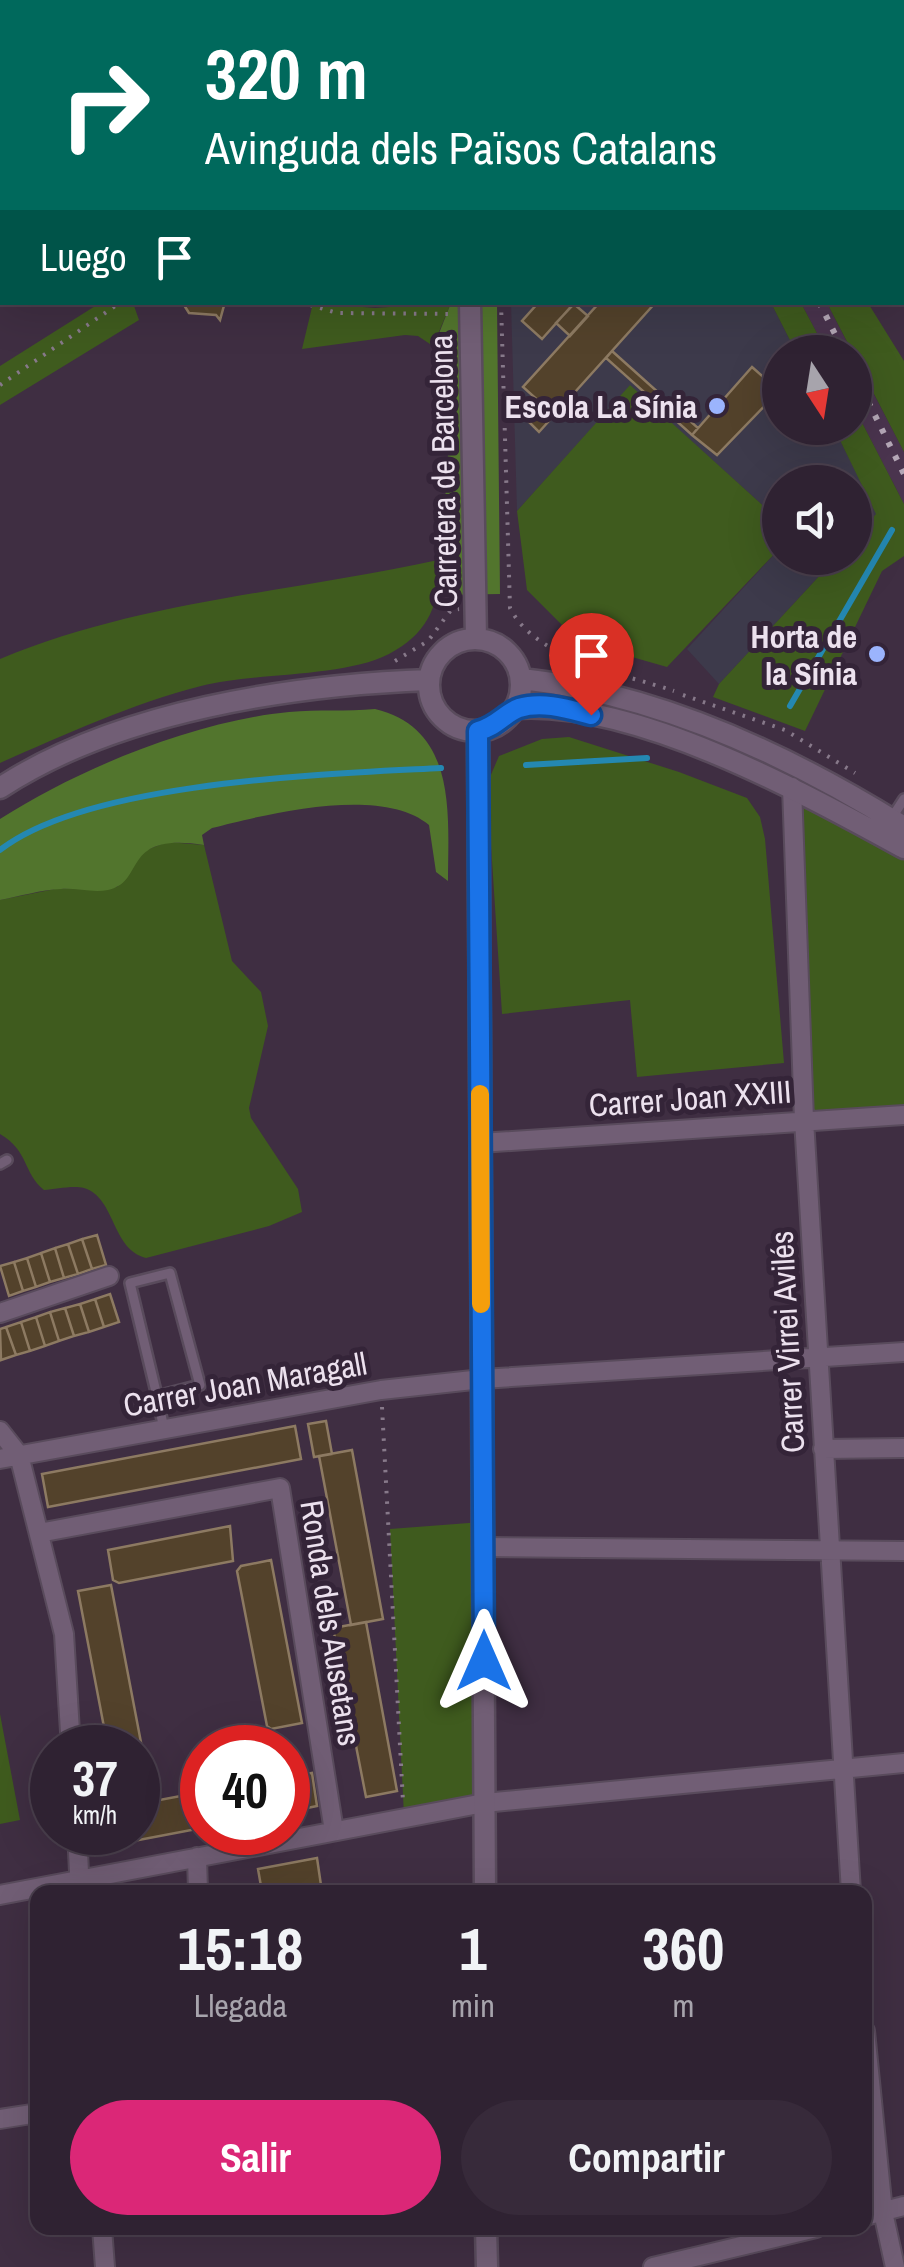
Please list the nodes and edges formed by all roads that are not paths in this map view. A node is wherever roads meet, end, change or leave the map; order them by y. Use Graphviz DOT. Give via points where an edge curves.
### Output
graph roads {
  1 [pos="470,308"];
  2 [pos="476,638"];
  3 [pos="522,679"];
  4 [pos="429,680"];
  5 [pos="516,708"];
  6 [pos="478,731"];
  7 [pos="792,787"];
  8 [pos="0,788"];
  9 [pos="904,799"];
  10 [pos="898,823"];
  11 [pos="904,848"];
  12 [pos="904,1115"];
  13 [pos="804,1120"];
  14 [pos="480,1142"];
  15 [pos="109,1276"];
  16 [pos="0,1312"];
  17 [pos="904,1352"];
  18 [pos="818,1358"];
  19 [pos="482,1378"];
  20 [pos="157,1396"];
  21 [pos="164,1429"];
  22 [pos="0,1430"];
  23 [pos="904,1448"];
  24 [pos="824,1449"];
  25 [pos="20,1455"];
  26 [pos="0,1459"];
  27 [pos="39,1533"];
  28 [pos="483,1547"];
  29 [pos="904,1551"];
  30 [pos="830,1552"];
  31 [pos="70,1725"];
  32 [pos="904,1763"];
  33 [pos="842,1770"];
  34 [pos="484,1803"];
  35 [pos="334,1831"];
  36 [pos="78,1855"];
  37 [pos="197,1857"];
  38 [pos="80,1885"];
  39 [pos="84,1885"];
  40 [pos="198,1885"];
  41 [pos="484,1885"];
  42 [pos="851,1885"];
  43 [pos="30,1892"];
  44 [pos="0,1896"];
  45 [pos="30,2114"];
  46 [pos="0,2120"];
  47 [pos="872,2173"];
  48 [pos="904,2206"];
  49 [pos="874,2214"];
  50 [pos="103,2235"];
  51 [pos="486,2235"];
  52 [pos="787,2235"];
  53 [pos="105,2267"];
  54 [pos="487,2267"];
  55 [pos="653,2267"];
  56 [pos="895,2267"];
  1 -- 2 [label="street, Carretera de Barcelona"];
  2 -- 3 [label="street" via="501,646"];
  2 -- 4 [label="street" via="439,655"];
  3 -- 5 [label="street"];
  3 -- 10 [label="street" via="600,690 768,750"];
  4 -- 6 [label="street" via="430,696 448,722"];
  4 -- 8 [label="street" via="300,690 142,724"];
  5 -- 6 [label="street" via="493,728"];
  5 -- 7 [label="street" via="557,706 692,744"];
  6 -- 14 [label="street"];
  7 -- 11 [label="street"];
  7 -- 13 [label="street, Carrer Virrei Avilés"];
  9 -- 10 [label="lane"];
  12 -- 13 [label="street, Carrer Joan XXIII"];
  13 -- 14 [label="street, Carrer Joan XXIII"];
  13 -- 18 [label="street, Carrer Virrei Avilés"];
  14 -- 19 [label="street"];
  15 -- 16 [label="street"];
  17 -- 18 [label="street, Carrer Joan Maragall"];
  18 -- 19 [label="street, Carrer Joan Maragall"];
  18 -- 24 [label="street, Carrer Virrei Avilés"];
  19 -- 21 [label="street, Carrer Joan Maragall"];
  19 -- 28 [label="street"];
  20 -- 20 [label="lane" via="200,1385 170,1273 130,1283"];
  20 -- 21 [label="lane"];
  21 -- 25 [label="street, Carrer Joan Maragall"];
  22 -- 25 [label="street"];
  23 -- 24 [label="street"];
  24 -- 30 [label="street, Carrer Virrei Avilés"];
  25 -- 26 [label="street, Carrer Joan Maragall"];
  25 -- 27 [label="street"];
  27 -- 31 [label="street" via="64,1634"];
  27 -- 35 [label="street, Ronda dels Ausetans" via="280,1488"];
  28 -- 30 [label="street"];
  28 -- 34 [label="street"];
  29 -- 30 [label="street"];
  30 -- 33 [label="street, Carrer Virrei Avilés"];
  32 -- 33 [label="street"];
  33 -- 34 [label="street"];
  33 -- 42 [label="street, Carrer Virrei Avilés"];
  34 -- 35 [label="street"];
  34 -- 41 [label="street"];
  35 -- 37 [label="street"];
  36 -- 38 [label="street"];
  37 -- 39 [label="street"];
  37 -- 40 [label="street"];
  43 -- 44 [label="street"];
  45 -- 46 [label="street"];
  47 -- 49 [label="street"];
  48 -- 49 [label="street"];
  49 -- 56 [label="street"];
  50 -- 53 [label="street"];
  51 -- 54 [label="street"];
  52 -- 55 [label="street"];
}
